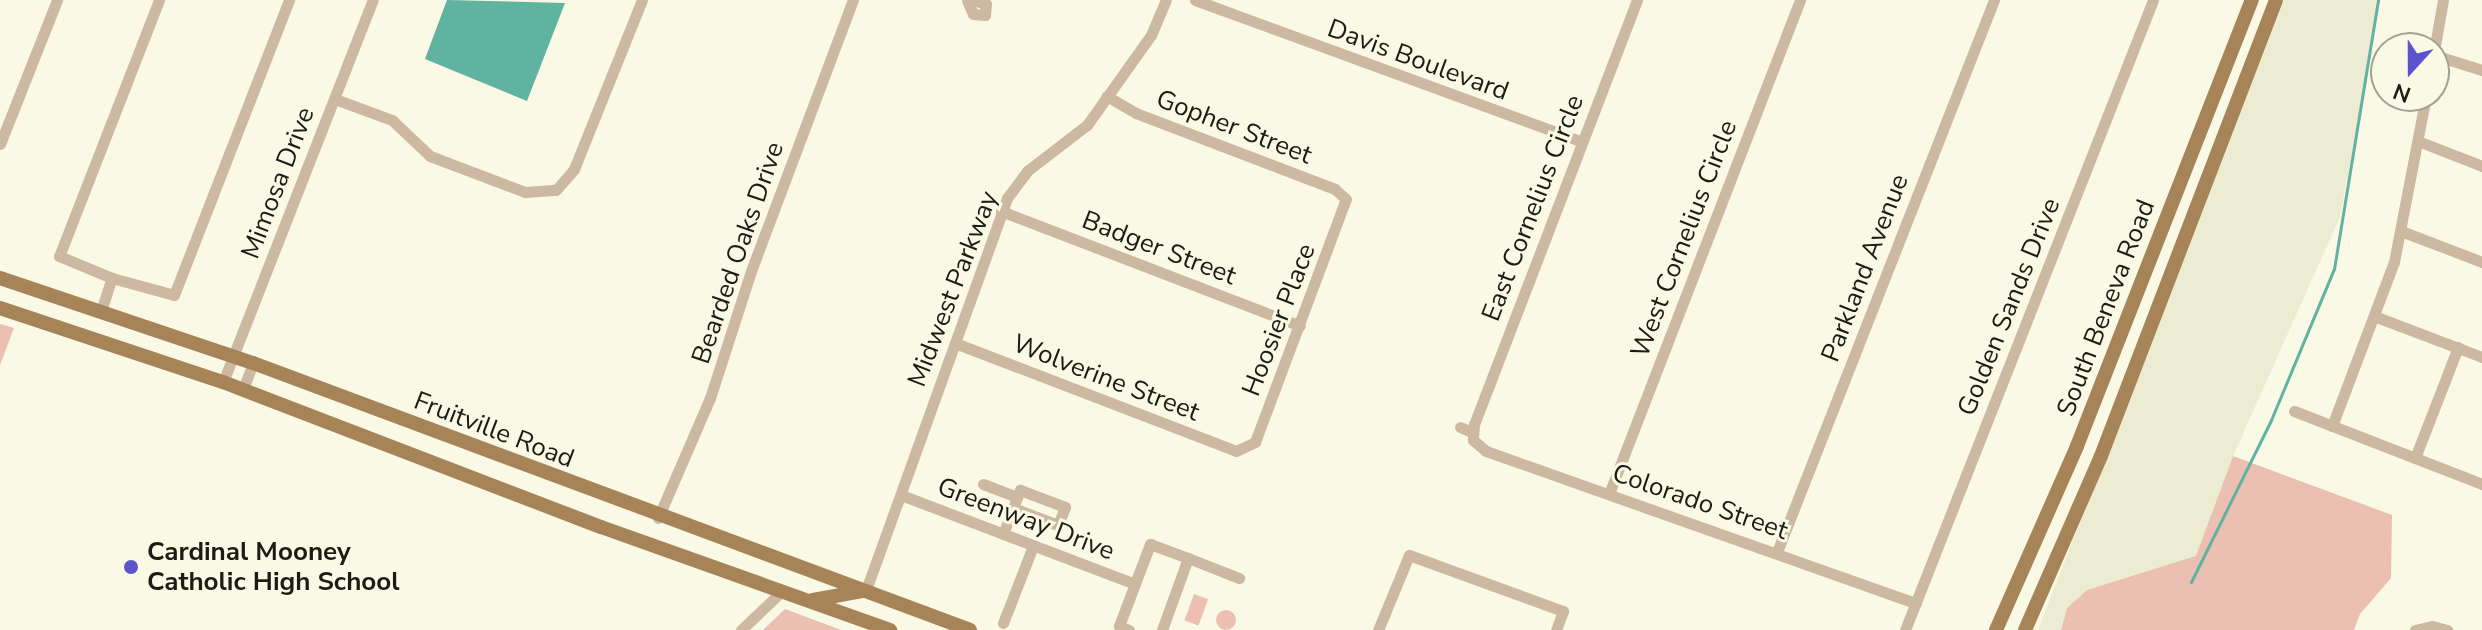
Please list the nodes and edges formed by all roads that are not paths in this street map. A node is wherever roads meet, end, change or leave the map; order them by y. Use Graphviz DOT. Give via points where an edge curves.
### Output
graph roads {
  1 [pos="57,0"];
  2 [pos="159,0"];
  3 [pos="289,0"];
  4 [pos="373,0"];
  5 [pos="642,0"];
  6 [pos="853,0"];
  7 [pos="967,0"];
  8 [pos="974,0"];
  9 [pos="1166,0"];
  10 [pos="1195,0"];
  11 [pos="1637,0"];
  12 [pos="1800,0"];
  13 [pos="1994,0"];
  14 [pos="2153,0"];
  15 [pos="2252,0"];
  16 [pos="2276,0"];
  17 [pos="2443,0"];
  18 [pos="2438,32"];
  19 [pos="2450,59"];
  20 [pos="2482,70"];
  21 [pos="1107,96"];
  22 [pos="335,99"];
  23 [pos="2423,112"];
  24 [pos="2418,141"];
  25 [pos="1582,142"];
  26 [pos="0,144"];
  27 [pos="2482,166"];
  28 [pos="1346,199"];
  29 [pos="1001,211"];
  30 [pos="2401,231"];
  31 [pos="2482,262"];
  32 [pos="0,278"];
  33 [pos="112,278"];
  34 [pos="0,308"];
  35 [pos="101,311"];
  36 [pos="2374,316"];
  37 [pos="1300,326"];
  38 [pos="955,343"];
  39 [pos="2458,347"];
  40 [pos="234,356"];
  41 [pos="2482,357"];
  42 [pos="253,363"];
  43 [pos="223,382"];
  44 [pos="243,389"];
  45 [pos="2294,411"];
  46 [pos="2332,426"];
  47 [pos="1460,427"];
  48 [pos="1472,436"];
  49 [pos="1243,451"];
  50 [pos="2415,458"];
  51 [pos="983,484"];
  52 [pos="2482,484"];
  53 [pos="1609,494"];
  54 [pos="901,495"];
  55 [pos="658,518"];
  56 [pos="1003,534"];
  57 [pos="1033,546"];
  58 [pos="1777,552"];
  59 [pos="1188,558"];
  60 [pos="1239,578"];
  61 [pos="1135,584"];
  62 [pos="866,590"];
  63 [pos="782,591"];
  64 [pos="808,601"];
  65 [pos="1916,603"];
  66 [pos="1003,623"];
  67 [pos="741,630"];
  68 [pos="890,630"];
  69 [pos="970,630"];
  70 [pos="1129,630"];
  71 [pos="1162,630"];
  72 [pos="1378,630"];
  73 [pos="1556,630"];
  74 [pos="1905,630"];
  75 [pos="1996,630"];
  76 [pos="2025,630"];
  77 [pos="2415,630"];
  78 [pos="2447,630"];
  1 -- 26 [label="street"];
  2 -- 33 [label="street" via="59,256"];
  3 -- 33 [label="street" via="174,295"];
  4 -- 22 [label="street, Mimosa Drive"];
  5 -- 22 [label="street" via="574,169 556,190 525,192 430,156 392,120"];
  6 -- 55 [label="street, Bearded Oaks Drive" via="751,271 723,362"];
  7 -- 8 [label="street" via="973,14 985,15 986,4"];
  9 -- 21 [label="street, Midwest Parkway" via="1151,35"];
  10 -- 25 [label="street, Davis Boulevard"];
  11 -- 25 [label="street, East Cornelius Circle"];
  12 -- 53 [label="street, West Cornelius Circle"];
  13 -- 58 [label="street, Parkland Avenue"];
  14 -- 65 [label="street, Golden Sands Drive"];
  15 -- 75 [label="main road, South Beneva Road" via="2077,446"];
  16 -- 76 [label="main road, South Beneva Road" via="2101,456"];
  17 -- 18 [label="street"];
  19 -- 20 [label="street"];
  21 -- 28 [label="street, Gopher Street" via="1136,113 1335,189"];
  21 -- 29 [label="street, Midwest Parkway" via="1082,131 1027,171"];
  22 -- 40 [label="street, Mimosa Drive"];
  23 -- 24 [label="street"];
  24 -- 27 [label="street"];
  24 -- 30 [label="street"];
  25 -- 48 [label="street, East Cornelius Circle"];
  28 -- 37 [label="street, Hoosier Place"];
  29 -- 37 [label="street, Badger Street"];
  29 -- 38 [label="street, Midwest Parkway"];
  30 -- 31 [label="street"];
  30 -- 36 [label="street"];
  32 -- 35 [label="main road, Fruitville Road"];
  33 -- 35 [label="street"];
  34 -- 43 [label="main road, Fruitville Road"];
  35 -- 40 [label="main road, Fruitville Road"];
  36 -- 39 [label="street"];
  36 -- 46 [label="street"];
  37 -- 49 [label="street, Hoosier Place" via="1255,442"];
  38 -- 49 [label="street, Wolverine Street"];
  38 -- 54 [label="street, Midwest Parkway"];
  39 -- 41 [label="street"];
  39 -- 50 [label="street"];
  40 -- 42 [label="main road, Fruitville Road"];
  40 -- 43 [label="street, Mimosa Drive"];
  42 -- 44 [label="street"];
  42 -- 55 [label="main road, Fruitville Road"];
  43 -- 44 [label="main road, Fruitville Road"];
  44 -- 63 [label="main road, Fruitville Road"];
  45 -- 46 [label="street"];
  46 -- 50 [label="street"];
  47 -- 48 [label="street"];
  48 -- 53 [label="street, Colorado Street" via="1486,451"];
  50 -- 52 [label="street"];
  51 -- 56 [label="street" via="1015,502"];
  53 -- 58 [label="street, Colorado Street"];
  54 -- 56 [label="street, Greenway Drive"];
  54 -- 62 [label="street, Midwest Parkway"];
  55 -- 62 [label="main road, Fruitville Road"];
  56 -- 57 [label="street, Greenway Drive"];
  57 -- 61 [label="street, Greenway Drive"];
  57 -- 66 [label="street"];
  58 -- 65 [label="street, Colorado Street"];
  59 -- 60 [label="street"];
  59 -- 61 [label="street" via="1150,544"];
  59 -- 71 [label="street"];
  61 -- 70 [label="street" via="1119,626"];
  62 -- 64 [label="main road"];
  62 -- 69 [label="main road, Fruitville Road"];
  63 -- 64 [label="main road, Fruitville Road"];
  63 -- 67 [label="street"];
  64 -- 68 [label="main road, Fruitville Road"];
  65 -- 74 [label="street, Golden Sands Drive"];
  72 -- 73 [label="street" via="1409,555 1563,611"];
  77 -- 78 [label="street"];
}
